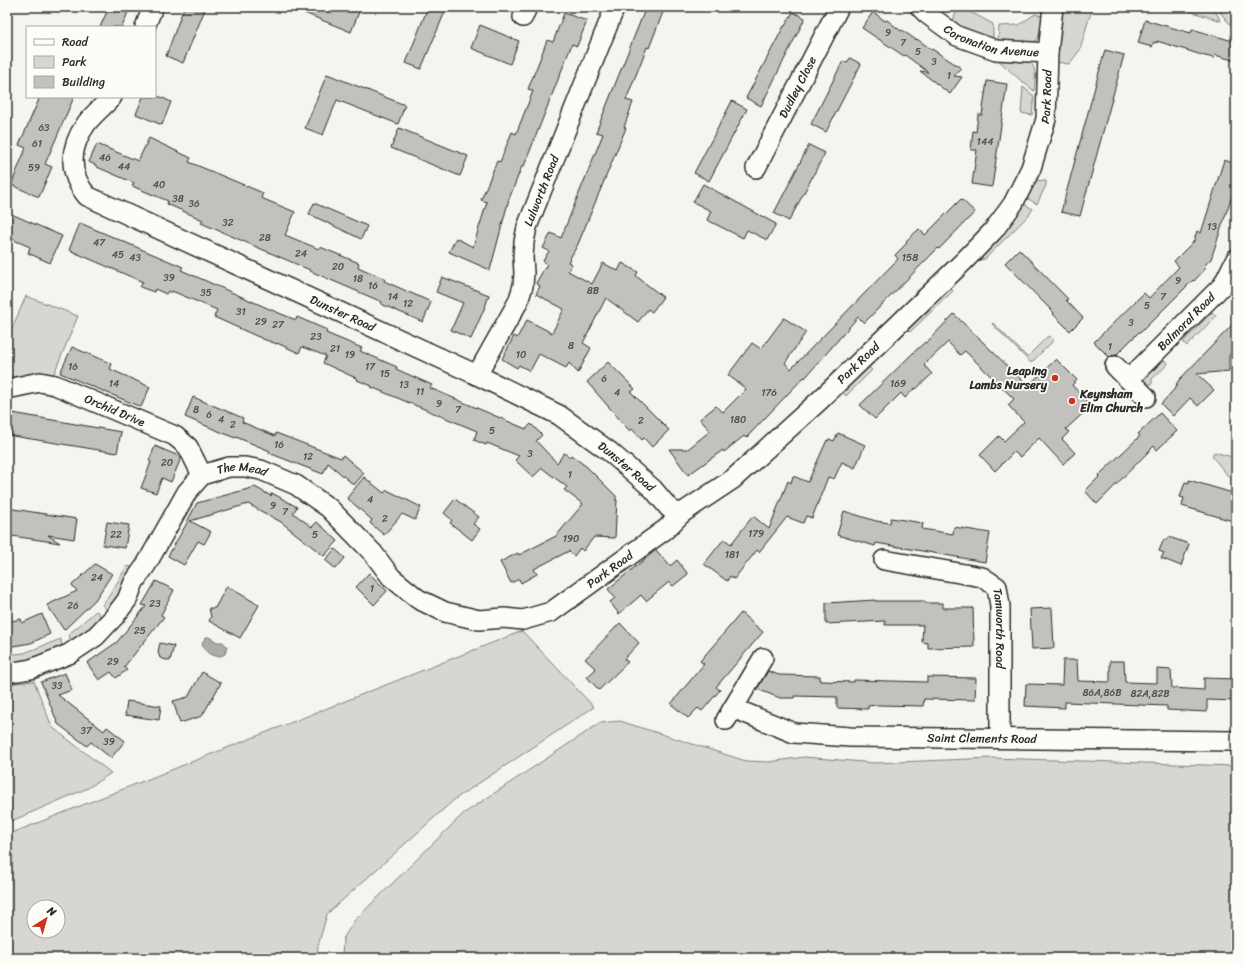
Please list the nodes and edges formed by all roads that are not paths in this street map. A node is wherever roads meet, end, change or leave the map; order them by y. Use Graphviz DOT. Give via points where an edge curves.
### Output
graph roads {
  1 [pos="153,7"];
  2 [pos="615,7"];
  3 [pos="839,7"];
  4 [pos="920,7"];
  5 [pos="1053,7"];
  6 [pos="145,26"];
  7 [pos="1048,53"];
  8 [pos="111,98"];
  9 [pos="756,168"];
  10 [pos="1236,259"];
  11 [pos="1115,366"];
  12 [pos="477,375"];
  13 [pos="1129,379"];
  14 [pos="7,389"];
  15 [pos="1146,397"];
  16 [pos="202,475"];
  17 [pos="682,513"];
  18 [pos="884,560"];
  19 [pos="523,620"];
  20 [pos="763,658"];
  21 [pos="7,674"];
  22 [pos="1000,738"];
  23 [pos="1236,741"];
  1 -- 6 [label="street"];
  2 -- 12 [label="street, Lulworth Road" via="527,227 523,286 518,302"];
  3 -- 9 [label="street, Dudley Close"];
  4 -- 7 [label="street, Coronation Avenue" via="957,36 996,50"];
  5 -- 7 [label="street, Park Road"];
  7 -- 17 [label="street, Park Road" via="1046,119 1031,168 1013,204 993,231 858,364 756,459 733,479"];
  8 -- 12 [label="street, Dunster Road" via="86,124 74,148 73,167 87,196"];
  10 -- 13 [label="street, Balmoral Road" via="1223,285"];
  11 -- 13 [label="street"];
  12 -- 17 [label="street, Dunster Road" via="560,415 653,489 669,508"];
  13 -- 15 [label="street"];
  14 -- 16 [label="street, Orchid Drive" via="40,382 55,385 175,436 188,447"];
  16 -- 19 [label="street, The Mead" via="229,467 245,467 261,470 296,485 329,508 373,553 392,577 418,599 445,612 478,620"];
  16 -- 21 [label="street, The Mead" via="187,492 134,582 127,600 101,631 69,654 31,669"];
  17 -- 19 [label="street, Park Road" via="666,529 551,612"];
  18 -- 22 [label="street, Tamworth Road" via="982,577 996,588 1000,606"];
  20 -- 22 [label="street, Saint Clements Road" via="730,714 794,733 850,737"];
  22 -- 23 [label="street, Saint Clements Road"];
}
